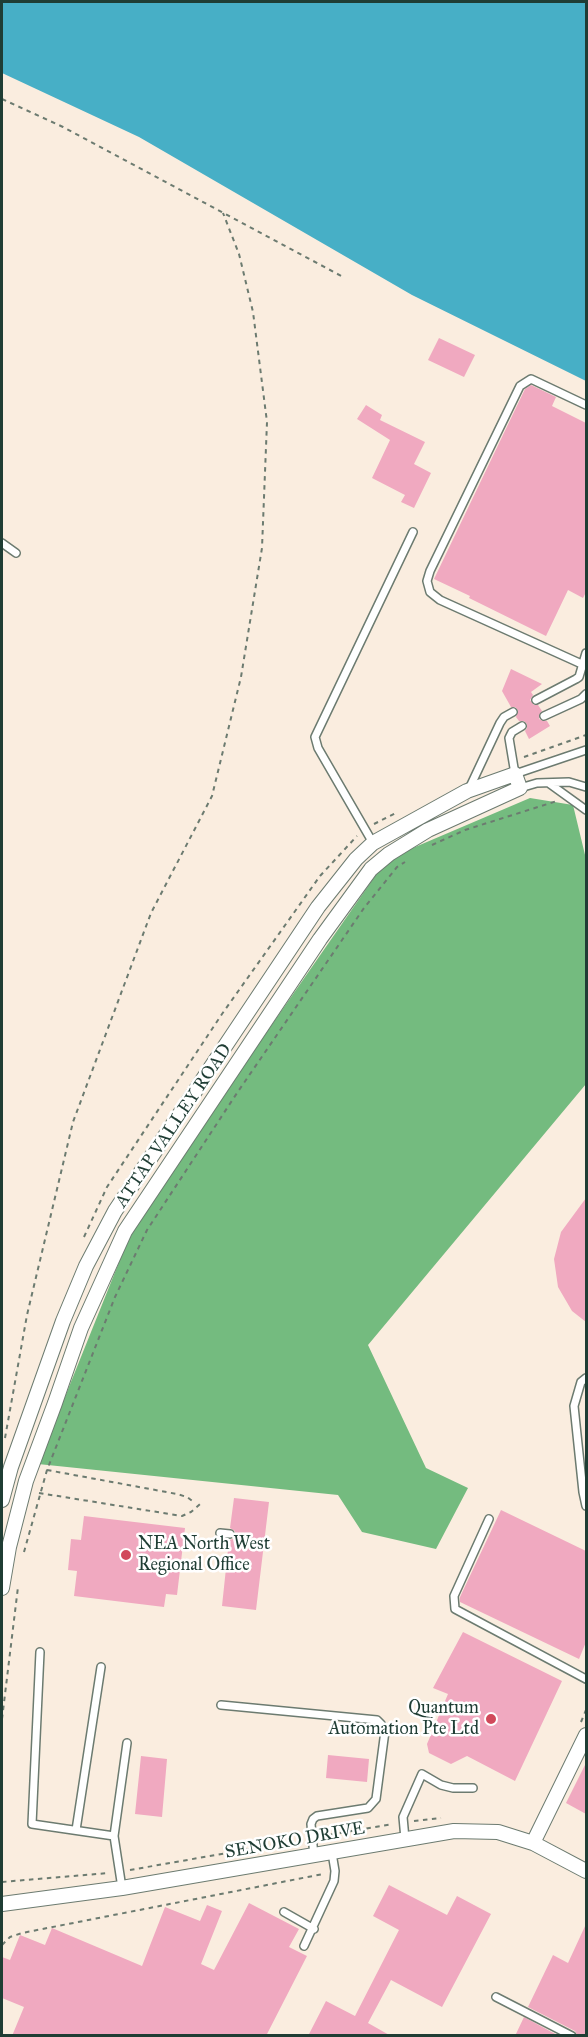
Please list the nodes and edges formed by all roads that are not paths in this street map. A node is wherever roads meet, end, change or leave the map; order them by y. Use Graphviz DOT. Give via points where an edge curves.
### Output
graph roads {
  1 [pos="586,405"];
  2 [pos="412,532"];
  3 [pos="2,543"];
  4 [pos="16,553"];
  5 [pos="586,653"];
  6 [pos="585,665"];
  7 [pos="586,694"];
  8 [pos="536,700"];
  9 [pos="513,712"];
  10 [pos="544,716"];
  11 [pos="522,726"];
  12 [pos="586,750"];
  13 [pos="515,774"];
  14 [pos="550,784"];
  15 [pos="586,787"];
  16 [pos="520,788"];
  17 [pos="467,791"];
  18 [pos="586,810"];
  19 [pos="373,843"];
  20 [pos="63,1321"];
  21 [pos="81,1328"];
  22 [pos="586,1378"];
  23 [pos="9,1475"];
  24 [pos="26,1481"];
  25 [pos="2,1500"];
  26 [pos="586,1506"];
  27 [pos="489,1519"];
  28 [pos="220,1533"];
  29 [pos="230,1534"];
  30 [pos="5,1545"];
  31 [pos="2,1588"];
  32 [pos="40,1652"];
  33 [pos="101,1667"];
  34 [pos="586,1679"];
  35 [pos="220,1705"];
  36 [pos="586,1735"];
  37 [pos="127,1743"];
  38 [pos="472,1788"];
  39 [pos="76,1830"];
  40 [pos="114,1836"];
  41 [pos="405,1840"];
  42 [pos="533,1843"];
  43 [pos="332,1853"];
  44 [pos="314,1856"];
  45 [pos="586,1870"];
  46 [pos="122,1888"];
  47 [pos="2,1904"];
  48 [pos="284,1912"];
  49 [pos="314,1929"];
  50 [pos="304,1946"];
  51 [pos="496,1997"];
  52 [pos="572,2036"];
  1 -- 6 [label="lane" via="531,380 520,386 427,581 430,592 440,600"];
  2 -- 19 [label="lane" via="315,737"];
  3 -- 4 [label="lane"];
  5 -- 6 [label="lane"];
  6 -- 8 [label="lane" via="576,680"];
  7 -- 10 [label="lane"];
  9 -- 17 [label="lane" via="500,723"];
  11 -- 13 [label="lane" via="509,738"];
  12 -- 13 [label="lane"];
  13 -- 16 [label="street"];
  13 -- 17 [label="street, ATTAP VALLEY ROAD"];
  14 -- 15 [label="lane" via="569,782"];
  14 -- 16 [label="lane"];
  14 -- 18 [label="lane"];
  16 -- 21 [label="street, ATTAP VALLEY ROAD" via="428,830 371,869 125,1231"];
  17 -- 19 [label="street, ATTAP VALLEY ROAD"];
  19 -- 20 [label="street, ATTAP VALLEY ROAD" via="318,907 115,1211"];
  20 -- 21 [label="street"];
  20 -- 23 [label="street, ATTAP VALLEY ROAD"];
  21 -- 24 [label="street, ATTAP VALLEY ROAD"];
  22 -- 26 [label="lane" via="581,1382 574,1406"];
  23 -- 24 [label="lane"];
  23 -- 25 [label="street, ATTAP VALLEY ROAD"];
  24 -- 30 [label="street, ATTAP VALLEY ROAD"];
  27 -- 34 [label="lane" via="454,1596 455,1609"];
  28 -- 29 [label="lane"];
  30 -- 31 [label="street, ATTAP VALLEY ROAD"];
  32 -- 39 [label="lane" via="32,1824"];
  33 -- 39 [label="lane"];
  35 -- 44 [label="lane" via="377,1720 381,1724 385,1731 376,1799 368,1808 313,1819"];
  36 -- 42 [label="street"];
  37 -- 40 [label="lane"];
  38 -- 41 [label="lane" via="441,1785 422,1774 403,1817"];
  39 -- 40 [label="lane"];
  40 -- 46 [label="lane"];
  41 -- 42 [label="street, SENOKO DRIVE" via="454,1831 498,1832"];
  41 -- 43 [label="street, SENOKO DRIVE"];
  42 -- 45 [label="street, SENOKO DRIVE"];
  43 -- 44 [label="street, SENOKO DRIVE"];
  43 -- 49 [label="lane" via="334,1881"];
  44 -- 46 [label="street, SENOKO DRIVE"];
  46 -- 47 [label="street, SENOKO DRIVE"];
  48 -- 49 [label="lane"];
  49 -- 50 [label="lane"];
  51 -- 52 [label="lane"];
}
